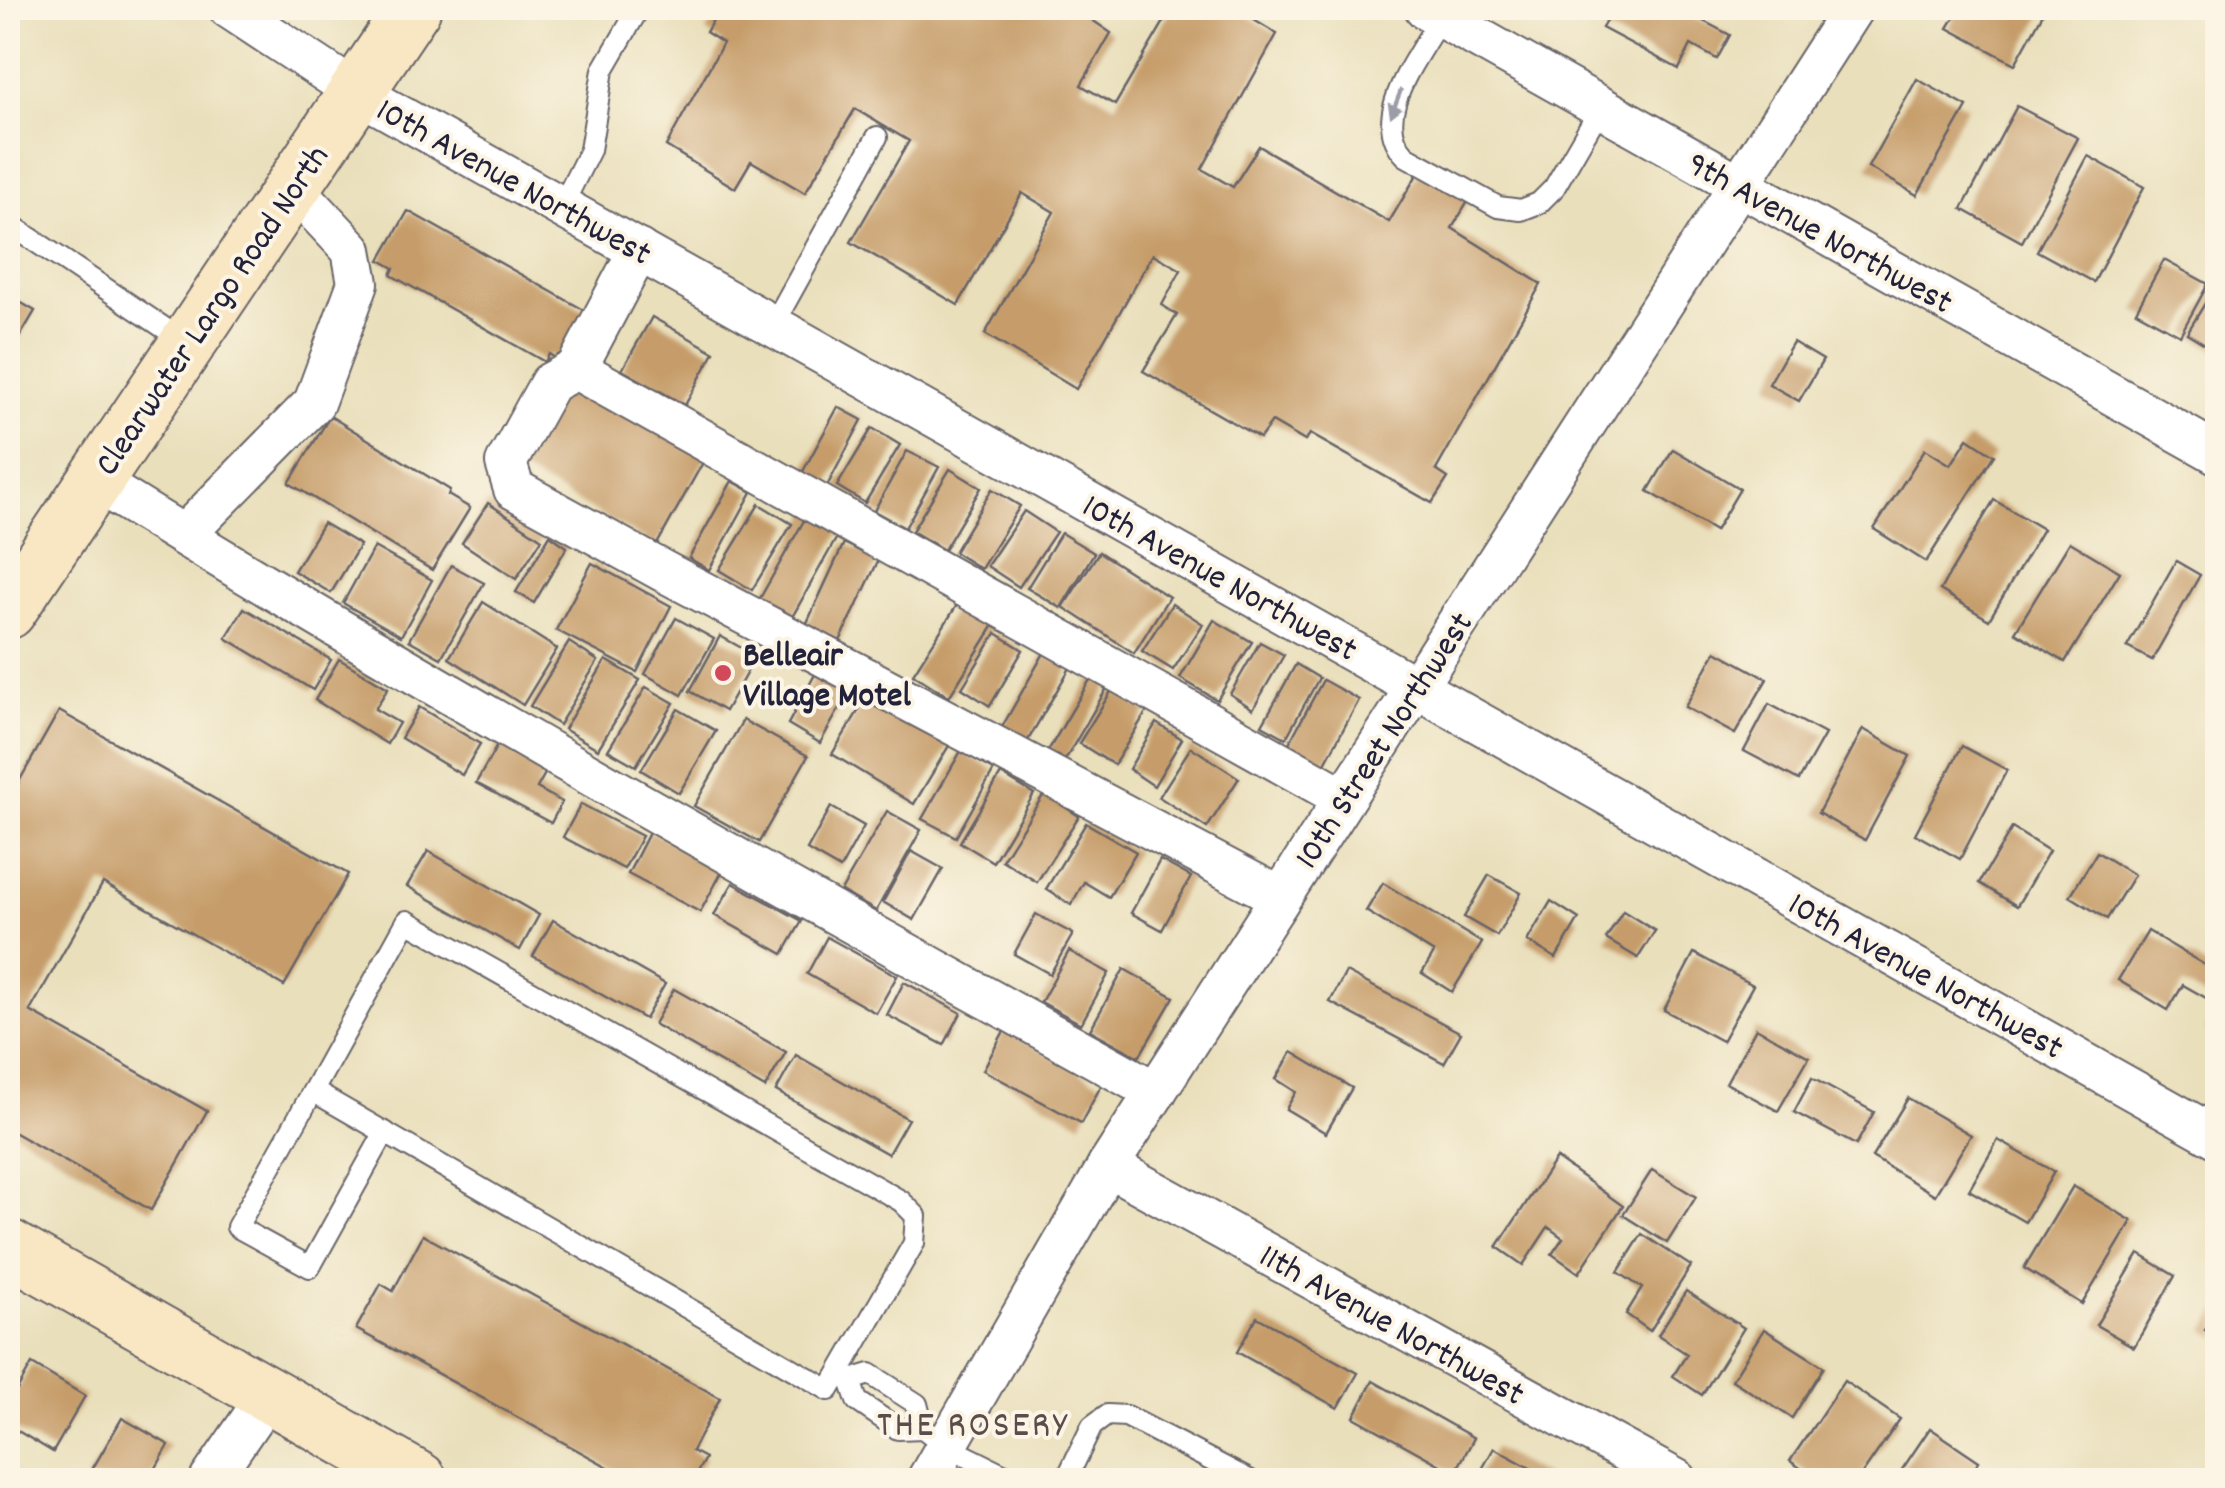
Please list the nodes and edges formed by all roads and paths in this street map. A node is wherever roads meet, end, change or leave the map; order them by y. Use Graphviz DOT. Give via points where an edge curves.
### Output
graph roads {
  1 [pos="230,8"];
  2 [pos="413,8"];
  3 [pos="639,8"];
  4 [pos="1853,8"];
  5 [pos="1433,12"];
  6 [pos="356,91"];
  7 [pos="1602,107"];
  8 [pos="877,137"];
  9 [pos="1738,184"];
  10 [pos="292,186"];
  11 [pos="562,206"];
  12 [pos="8,223"];
  13 [pos="639,250"];
  14 [pos="773,325"];
  15 [pos="187,344"];
  16 [pos="576,369"];
  17 [pos="2218,454"];
  18 [pos="94,480"];
  19 [pos="184,535"];
  20 [pos="13,590"];
  21 [pos="1416,685"];
  22 [pos="1344,798"];
  23 [pos="1280,897"];
  24 [pos="313,1091"];
  25 [pos="1156,1092"];
  26 [pos="385,1132"];
  27 [pos="2218,1138"];
  28 [pos="1108,1166"];
  29 [pos="8,1247"];
  30 [pos="845,1376"];
  31 [pos="268,1395"];
  32 [pos="932,1452"];
  33 [pos="210,1480"];
  34 [pos="419,1480"];
  35 [pos="1015,1480"];
  36 [pos="1066,1480"];
  37 [pos="1249,1480"];
  38 [pos="1677,1480"];
  1 -- 6 [label="street, 10th Avenue Northwest"];
  2 -- 6 [label="main road, Clearwater Largo Road North"];
  3 -- 11 [label="lane" via="603,70 590,150"];
  4 -- 9 [label="street, 10th Street Northwest"];
  5 -- 7 [label="street, 9th Avenue Northwest"];
  5 -- 7 [label="lane, one-way" via="1392,107 1394,144 1406,156 1498,207 1521,210 1554,188"];
  6 -- 10 [label="main road, Clearwater Largo Road North"];
  6 -- 11 [label="street, 10th Avenue Northwest"];
  7 -- 9 [label="street, 9th Avenue Northwest"];
  8 -- 14 [label="lane"];
  9 -- 17 [label="street, 9th Avenue Northwest"];
  9 -- 21 [label="street, 10th Street Northwest"];
  10 -- 15 [label="main road, Clearwater Largo Road North"];
  10 -- 19 [label="street" via="352,250 358,283 314,403"];
  11 -- 13 [label="street, 10th Avenue Northwest"];
  12 -- 15 [label="lane"];
  13 -- 14 [label="street, 10th Avenue Northwest"];
  13 -- 16 [label="street"];
  14 -- 21 [label="street, 10th Avenue Northwest"];
  15 -- 18 [label="main road, Clearwater Largo Road North"];
  16 -- 22 [label="street"];
  16 -- 23 [label="street" via="550,383 506,463 514,489"];
  18 -- 19 [label="street"];
  18 -- 20 [label="main road, Clearwater Largo Road North"];
  19 -- 25 [label="street"];
  21 -- 22 [label="street, 10th Street Northwest"];
  21 -- 27 [label="street, 10th Avenue Northwest"];
  22 -- 23 [label="street, 10th Street Northwest"];
  23 -- 25 [label="street, 10th Street Northwest"];
  24 -- 26 [label="lane"];
  24 -- 26 [label="lane" via="237,1226 310,1267"];
  24 -- 30 [label="lane" via="407,921 916,1216 914,1243"];
  25 -- 28 [label="street, 10th Street Northwest"];
  26 -- 30 [label="lane" via="829,1390"];
  28 -- 32 [label="street, 10th Street Northwest"];
  28 -- 38 [label="street, 11th Avenue Northwest"];
  29 -- 31 [label="main road"];
  30 -- 32 [label="lane" via="857,1401"];
  30 -- 32 [label="lane" via="870,1374 918,1404"];
  31 -- 33 [label="street"];
  31 -- 34 [label="main road"];
  32 -- 35 [label="lane"];
  36 -- 37 [label="lane" via="1092,1426 1107,1415 1126,1416"];
}
